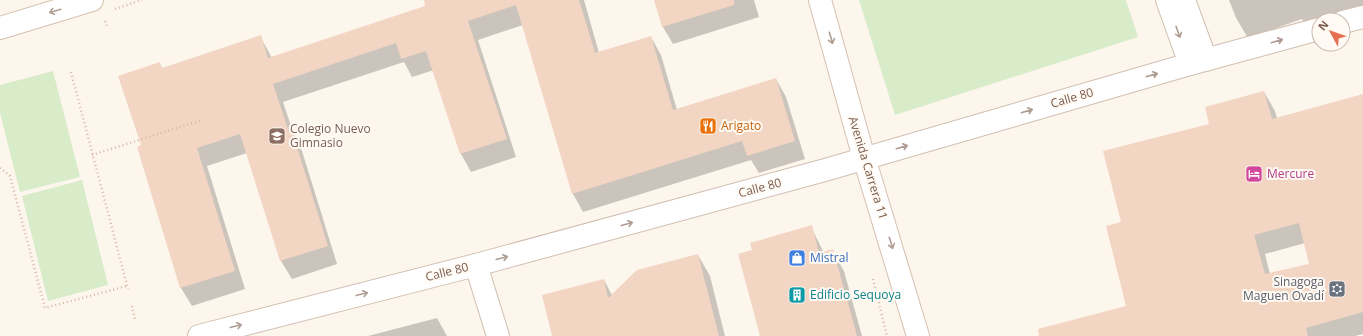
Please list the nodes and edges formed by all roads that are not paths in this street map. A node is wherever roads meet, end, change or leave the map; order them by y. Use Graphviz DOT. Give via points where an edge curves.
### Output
graph roads {
  1 [pos="92,0"];
  2 [pos="820,0"];
  3 [pos="1167,0"];
  4 [pos="1184,0"];
  5 [pos="1363,17"];
  6 [pos="1351,20"];
  7 [pos="0,28"];
  8 [pos="1311,31"];
  9 [pos="1198,62"];
  10 [pos="864,158"];
  11 [pos="476,265"];
  12 [pos="199,336"];
  13 [pos="498,336"];
  14 [pos="918,336"];
  1 -- 7 [label="street, one-way"];
  2 -- 10 [label="street, Avenida Carrera 11, one-way"];
  3 -- 9 [label="street, one-way"];
  4 -- 9 [label="street"];
  5 -- 6 [label="street"];
  9 -- 8 [label="street, Calle 80, one-way"];
  10 -- 9 [label="street, Calle 80, one-way"];
  11 -- 10 [label="street, Calle 80, one-way"];
  10 -- 14 [label="street, Avenida Carrera 11, one-way"];
  12 -- 11 [label="street, Calle 80, one-way"];
  11 -- 13 [label="street"];
}
